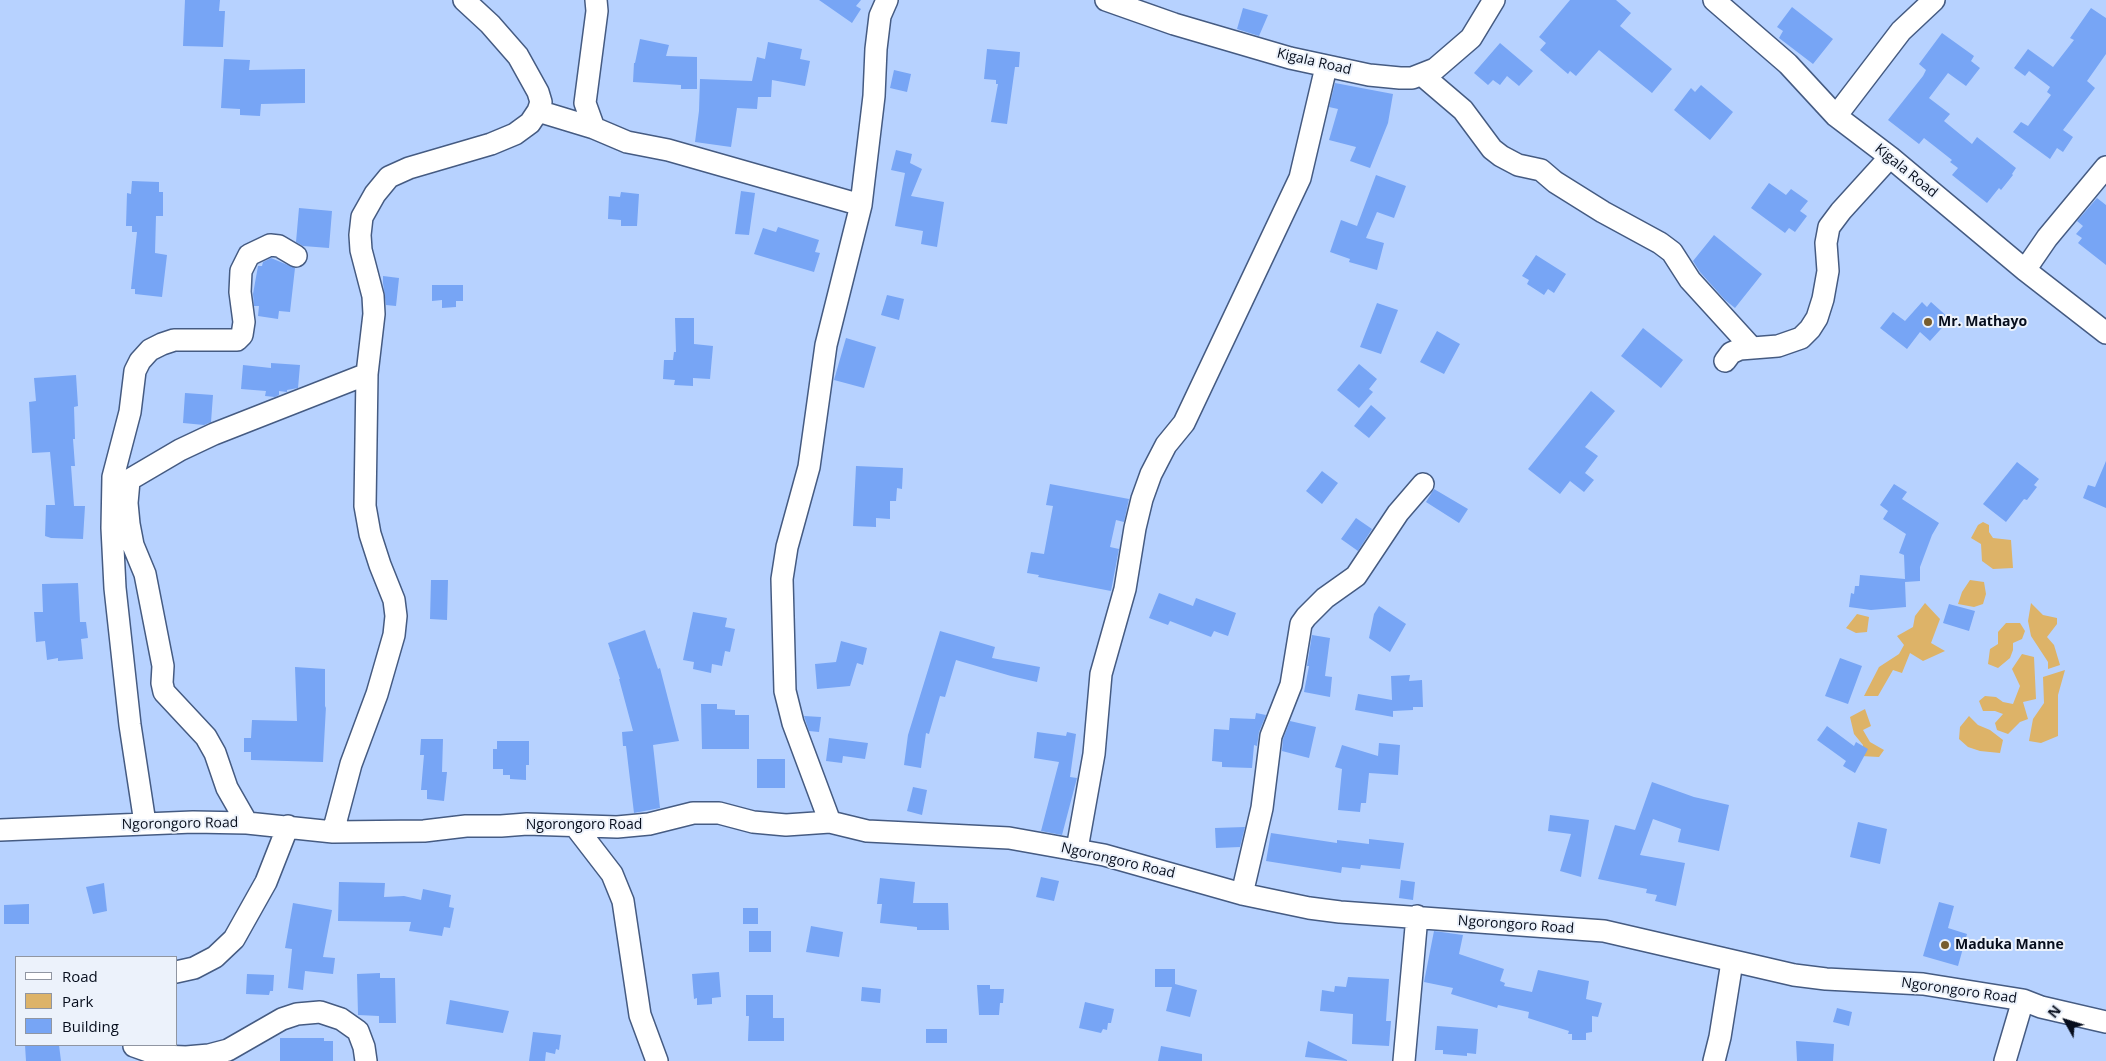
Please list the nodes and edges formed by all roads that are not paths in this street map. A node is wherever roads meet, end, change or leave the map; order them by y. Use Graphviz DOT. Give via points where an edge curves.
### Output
graph roads {
  1 [pos="464,0"];
  2 [pos="596,0"];
  3 [pos="887,0"];
  4 [pos="1106,0"];
  5 [pos="1494,0"];
  6 [pos="1714,0"];
  7 [pos="1934,0"];
  8 [pos="1326,67"];
  9 [pos="1422,75"];
  10 [pos="538,111"];
  11 [pos="1836,116"];
  12 [pos="594,128"];
  13 [pos="1890,157"];
  14 [pos="2106,167"];
  15 [pos="861,205"];
  16 [pos="296,256"];
  17 [pos="2025,270"];
  18 [pos="2106,333"];
  19 [pos="1752,348"];
  20 [pos="1725,361"];
  21 [pos="366,374"];
  22 [pos="1422,484"];
  23 [pos="121,485"];
  24 [pos="830,822"];
  25 [pos="145,823"];
  26 [pos="247,823"];
  27 [pos="288,826"];
  28 [pos="575,826"];
  29 [pos="0,830"];
  30 [pos="333,832"];
  31 [pos="1076,849"];
  32 [pos="1242,894"];
  33 [pos="1417,916"];
  34 [pos="1732,962"];
  35 [pos="178,972"];
  36 [pos="2023,1000"];
  37 [pos="2106,1022"];
  38 [pos="135,1050"];
  39 [pos="366,1061"];
  40 [pos="656,1061"];
  41 [pos="1404,1061"];
  42 [pos="1714,1061"];
  43 [pos="2005,1061"];
  1 -- 10 [label="street" via="518,56 538,92 541,102"];
  2 -- 12 [label="street" via="585,103"];
  3 -- 15 [label="street" via="880,16"];
  4 -- 8 [label="street, Kigala Road" via="1174,24"];
  5 -- 9 [label="street, Kigala Road" via="1471,38 1435,69"];
  6 -- 11 [label="street, Kigala Road" via="1788,64"];
  7 -- 11 [label="street" via="1901,31"];
  8 -- 9 [label="street, Kigala Road" via="1400,78"];
  8 -- 31 [label="street" via="1300,178 1184,423 1166,445 1142,499 1125,589 1102,674 1094,754"];
  9 -- 19 [label="street" via="1463,110 1501,156 1541,170 1603,212 1672,252 1690,280"];
  10 -- 12 [label="street"];
  10 -- 21 [label="street" via="530,123 515,134 409,168 389,177 375,194 362,217 360,235 374,314"];
  11 -- 13 [label="street, Kigala Road"];
  12 -- 15 [label="street" via="628,142 668,150"];
  13 -- 17 [label="street, Kigala Road"];
  13 -- 19 [label="street" via="1829,227 1826,243 1828,271 1823,299 1810,329 1801,338 1778,346"];
  14 -- 17 [label="street"];
  15 -- 24 [label="street" via="826,345 809,467 787,547 782,579 785,691 793,722"];
  16 -- 23 [label="street" via="280,246 270,245 249,255 241,271 244,322 242,335 237,340 174,340 150,350 140,361 135,371 130,412 113,477"];
  17 -- 18 [label="street, Kigala Road"];
  19 -- 20 [label="street" via="1731,353"];
  21 -- 23 [label="street" via="214,434"];
  21 -- 30 [label="street" via="365,506 370,534 394,600 396,616 378,694 351,764"];
  22 -- 32 [label="street" via="1398,513 1356,576 1325,598 1301,624 1291,685 1271,736 1262,808"];
  23 -- 25 [label="street" via="115,588"];
  23 -- 26 [label="street" via="133,544 145,574 163,666 164,692 206,737 227,788"];
  24 -- 28 [label="street, Ngorongoro Road" via="786,825 753,822 719,813 693,814 649,824"];
  24 -- 31 [label="street, Ngorongoro Road" via="867,831 1009,838"];
  25 -- 26 [label="street, Ngorongoro Road"];
  25 -- 29 [label="street, Ngorongoro Road"];
  26 -- 27 [label="street, Ngorongoro Road"];
  27 -- 30 [label="street, Ngorongoro Road"];
  27 -- 35 [label="street" via="266,882 234,939 215,957 194,968"];
  28 -- 30 [label="street, Ngorongoro Road" via="527,824 424,831"];
  28 -- 40 [label="street" via="612,874 623,901 640,1015"];
  31 -- 32 [label="street, Ngorongoro Road"];
  32 -- 33 [label="street, Ngorongoro Road" via="1340,912"];
  33 -- 34 [label="street, Ngorongoro Road" via="1604,931"];
  33 -- 41 [label="street"];
  34 -- 36 [label="street, Ngorongoro Road" via="1802,976 1923,984"];
  34 -- 42 [label="street"];
  36 -- 37 [label="street, Ngorongoro Road"];
  36 -- 43 [label="street"];
  38 -- 39 [label="street" via="162,1056 209,1055 228,1050 282,1019 320,1012 341,1019 358,1031"];
}
